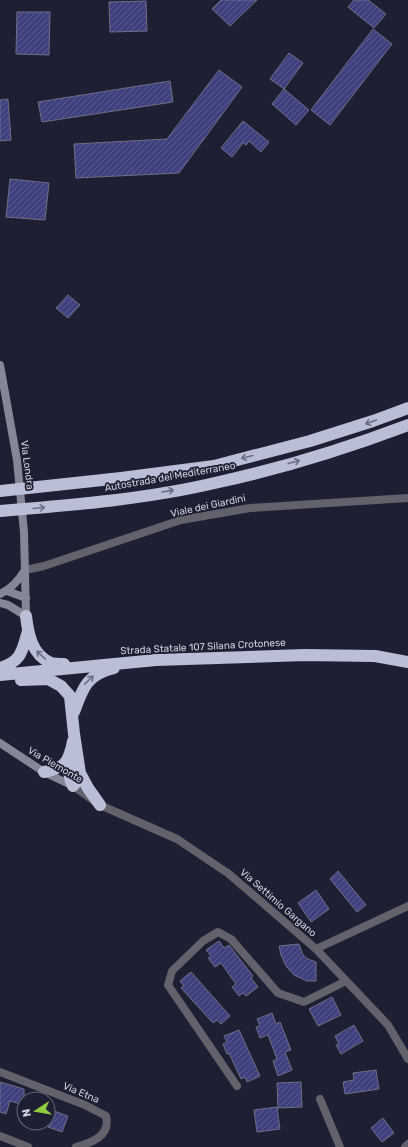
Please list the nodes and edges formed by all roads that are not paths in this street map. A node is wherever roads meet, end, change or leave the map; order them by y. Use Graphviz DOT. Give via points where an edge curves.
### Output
graph roads {
  1 [pos="0,365"];
  2 [pos="408,408"];
  3 [pos="408,425"];
  4 [pos="121,478"];
  5 [pos="0,483"];
  6 [pos="0,491"];
  7 [pos="406,500"];
  8 [pos="0,511"];
  9 [pos="25,570"];
  10 [pos="3,593"];
  11 [pos="26,598"];
  12 [pos="4,604"];
  13 [pos="26,616"];
  14 [pos="28,631"];
  15 [pos="156,660"];
  16 [pos="408,662"];
  17 [pos="105,664"];
  18 [pos="0,668"];
  19 [pos="0,675"];
  20 [pos="0,680"];
  21 [pos="73,715"];
  22 [pos="74,734"];
  23 [pos="0,743"];
  24 [pos="71,754"];
  25 [pos="44,772"];
  26 [pos="80,773"];
  27 [pos="73,786"];
  28 [pos="100,804"];
  29 [pos="408,906"];
  30 [pos="316,949"];
  31 [pos="346,981"];
  32 [pos="408,1059"];
  33 [pos="0,1072"];
  34 [pos="237,1086"];
  35 [pos="320,1099"];
  36 [pos="0,1136"];
  37 [pos="408,1144"];
  38 [pos="28,1147"];
  39 [pos="76,1147"];
  40 [pos="340,1147"];
  41 [pos="405,1147"];
  1 -- 9 [label="street, Via Londra" via="17,460"];
  2 -- 4 [label="highway, Autostrada del Mediterraneo, one-way" via="310,442 214,466"];
  8 -- 3 [label="highway, Autostrada del Mediterraneo, one-way" via="149,495 219,482 315,457"];
  4 -- 5 [label="highway" via="92,474"];
  4 -- 6 [label="highway, Autostrada del Mediterraneo"];
  7 -- 9 [label="street, Viale dei Giardini" via="372,499 250,508 181,520"];
  9 -- 10 [label="street" via="19,580"];
  9 -- 11 [label="street, Via Londra"];
  10 -- 11 [label="street"];
  11 -- 12 [label="street"];
  11 -- 13 [label="street, Via Londra"];
  12 -- 13 [label="street"];
  13 -- 14 [label="highway"];
  17 -- 14 [label="highway, one-way" via="52,663 33,647"];
  14 -- 18 [label="highway" via="20,655 10,665"];
  15 -- 16 [label="highway, Strada Statale 107 Silana Crotonese" via="305,655 375,656"];
  15 -- 17 [label="highway, Strada Statale 107 Silana Crotonese"];
  21 -- 15 [label="highway, one-way" via="85,684 95,675 112,668"];
  17 -- 19 [label="highway, Strada Statale 107 Silana Crotonese"];
  20 -- 21 [label="highway" via="48,679 61,686 70,696"];
  21 -- 22 [label="highway"];
  22 -- 24 [label="highway"];
  22 -- 26 [label="highway"];
  23 -- 25 [label="street, Via Piemonte"];
  24 -- 25 [label="highway" via="64,765"];
  24 -- 27 [label="highway" via="69,771"];
  25 -- 27 [label="street, Via Piemonte"];
  26 -- 27 [label="highway"];
  26 -- 28 [label="highway"];
  27 -- 28 [label="street, Via Piemonte"];
  28 -- 30 [label="street, Via Settimio Gargano" via="177,839 229,874"];
  29 -- 30 [label="street"];
  30 -- 31 [label="street, Via Settimio Gargano"];
  31 -- 32 [label="street, Via Settimio Gargano" via="388,1025"];
  31 -- 34 [label="street" via="304,1002 278,993 231,939 218,932 203,941 172,971 168,985"];
  33 -- 39 [label="street, Via Etna" via="85,1105 106,1116 107,1127 104,1132 89,1143"];
  35 -- 40 [label="street"];
  36 -- 38 [label="street"];
  37 -- 41 [label="street"];
}
